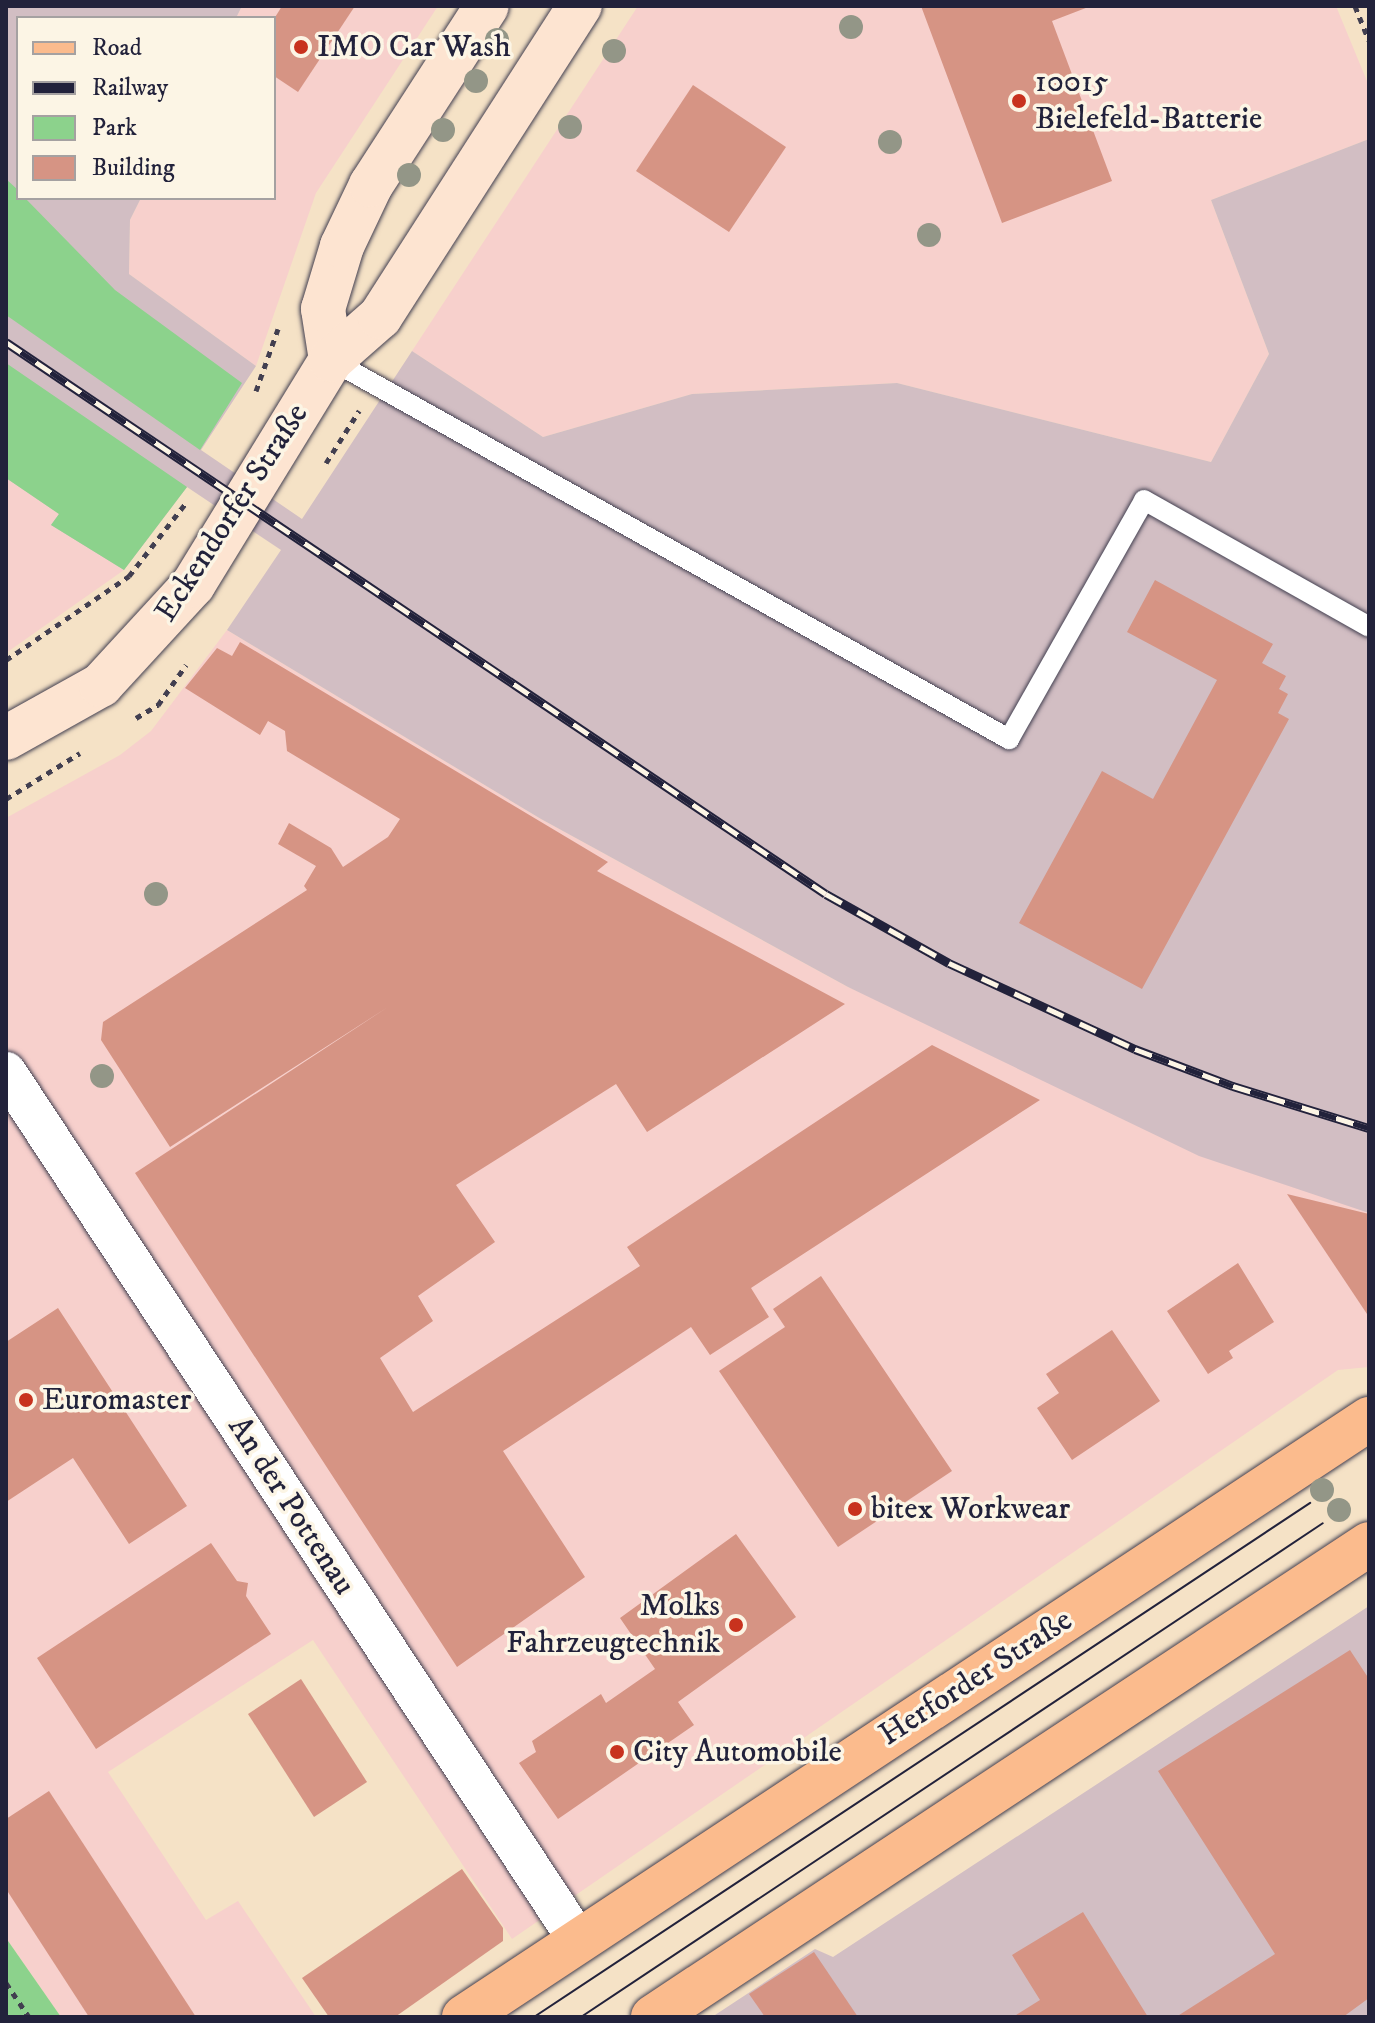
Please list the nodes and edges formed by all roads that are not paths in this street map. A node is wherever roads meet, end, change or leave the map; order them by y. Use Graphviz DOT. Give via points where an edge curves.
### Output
graph roads {
  1 [pos="487,6"];
  2 [pos="580,6"];
  3 [pos="331,360"];
  4 [pos="1369,627"];
  5 [pos="6,738"];
  6 [pos="6,1072"];
  7 [pos="1369,1419"];
  8 [pos="1369,1544"];
  9 [pos="578,1940"];
  10 [pos="464,2017"];
  11 [pos="653,2017"];
  1 -- 3 [label="main road" via="371,185 342,246 323,309"];
  2 -- 3 [label="main road, Eckendorfer Straße" via="380,317"];
  3 -- 4 [label="lane" via="1009,739 1144,500"];
  3 -- 5 [label="main road, Eckendorfer Straße" via="193,585 140,648 101,685"];
  6 -- 9 [label="street, An der Pottenau"];
  7 -- 9 [label="main road, Herforder Straße"];
  8 -- 11 [label="main road"];
  9 -- 10 [label="main road, Herforder Straße"];
}
